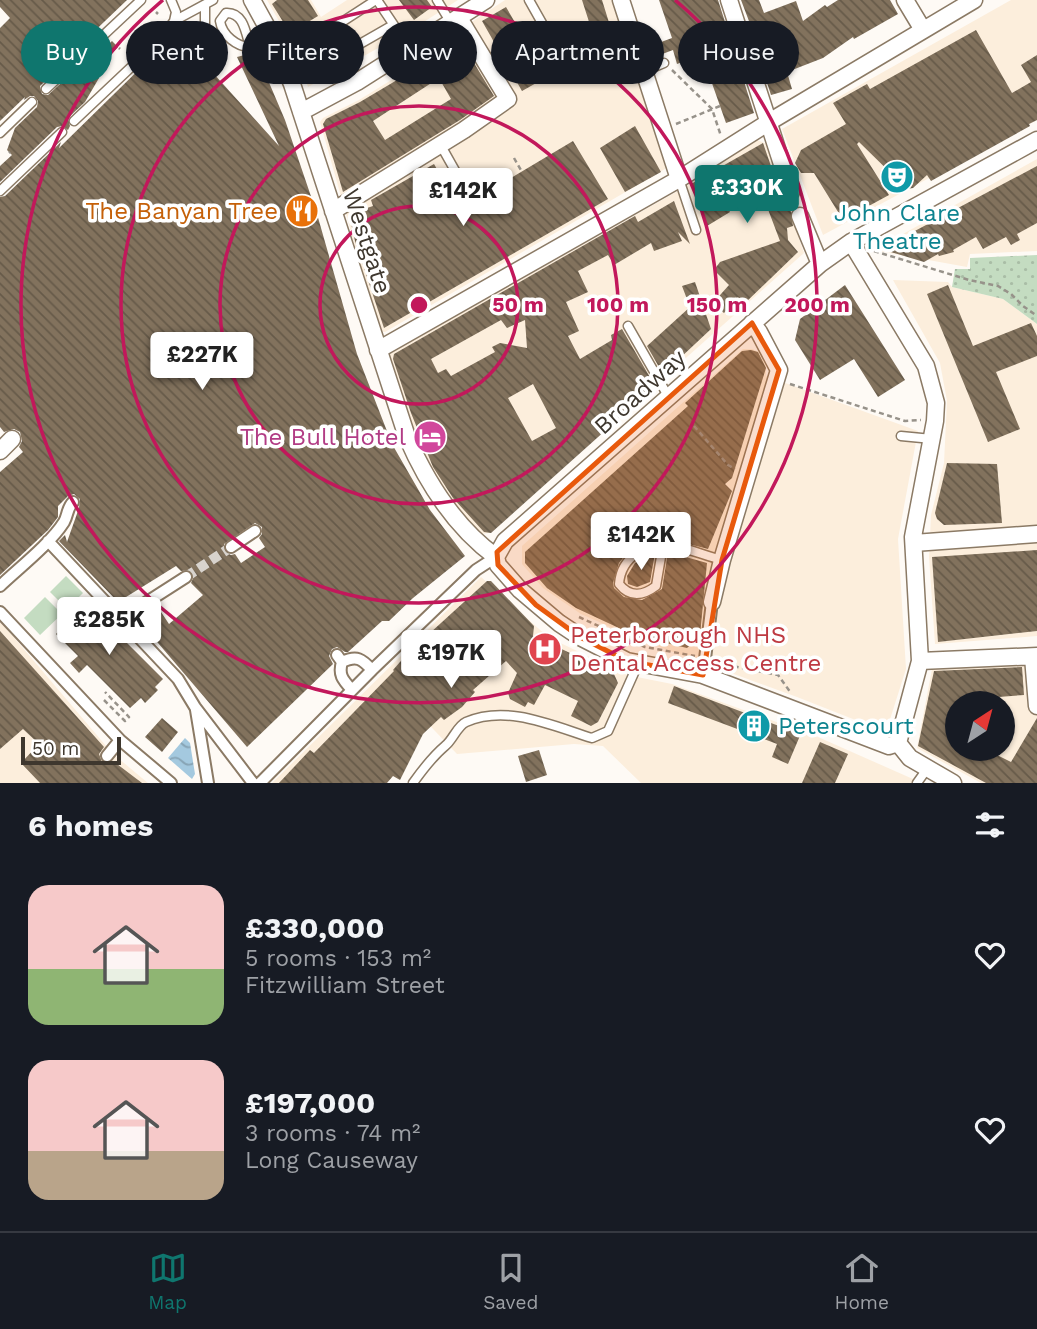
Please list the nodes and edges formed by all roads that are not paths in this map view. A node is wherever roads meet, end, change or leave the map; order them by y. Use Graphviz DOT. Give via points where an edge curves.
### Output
graph roads {
  1 [pos="141,0"];
  2 [pos="171,0"];
  3 [pos="252,0"];
  4 [pos="377,0"];
  5 [pos="437,0"];
  6 [pos="529,0"];
  7 [pos="621,0"];
  8 [pos="729,0"];
  9 [pos="905,0"];
  10 [pos="974,0"];
  11 [pos="478,2"];
  12 [pos="209,3"];
  13 [pos="174,21"];
  14 [pos="206,21"];
  15 [pos="264,21"];
  16 [pos="344,21"];
  17 [pos="390,21"];
  18 [pos="455,21"];
  19 [pos="541,21"];
  20 [pos="628,21"];
  21 [pos="923,30"];
  22 [pos="250,47"];
  23 [pos="477,53"];
  24 [pos="378,68"];
  25 [pos="126,72"];
  26 [pos="290,84"];
  27 [pos="649,84"];
  28 [pos="46,89"];
  29 [pos="33,102"];
  30 [pos="301,112"];
  31 [pos="74,121"];
  32 [pos="769,122"];
  33 [pos="62,132"];
  34 [pos="0,133"];
  35 [pos="1037,140"];
  36 [pos="440,144"];
  37 [pos="679,179"];
  38 [pos="462,183"];
  39 [pos="0,191"];
  40 [pos="792,191"];
  41 [pos="333,211"];
  42 [pos="800,216"];
  43 [pos="696,230"];
  44 [pos="851,242"];
  45 [pos="820,264"];
  46 [pos="752,323"];
  47 [pos="628,326"];
  48 [pos="378,350"];
  49 [pos="668,396"];
  50 [pos="901,436"];
  51 [pos="932,439"];
  52 [pos="73,502"];
  53 [pos="656,525"];
  54 [pos="255,531"];
  55 [pos="1037,534"];
  56 [pos="48,541"];
  57 [pos="914,543"];
  58 [pos="231,547"];
  59 [pos="496,556"];
  60 [pos="722,560"];
  61 [pos="186,577"];
  62 [pos="0,586"];
  63 [pos="712,602"];
  64 [pos="0,612"];
  65 [pos="122,618"];
  66 [pos="1035,657"];
  67 [pos="920,661"];
  68 [pos="638,664"];
  69 [pos="372,670"];
  70 [pos="703,674"];
  71 [pos="352,690"];
  72 [pos="1037,706"];
  73 [pos="195,708"];
  74 [pos="120,740"];
  75 [pos="898,743"];
  76 [pos="107,756"];
  77 [pos="928,769"];
  78 [pos="171,783"];
  79 [pos="208,783"];
  80 [pos="253,783"];
  81 [pos="260,783"];
  82 [pos="414,783"];
  83 [pos="917,783"];
  84 [pos="953,783"];
  1 -- 28 [label="lane"];
  2 -- 13 [label="lane"];
  3 -- 15 [label="street, Westgate"];
  4 -- 16 [label="lane"];
  4 -- 17 [label="lane"];
  5 -- 18 [label="lane"];
  6 -- 19 [label="lane"];
  7 -- 20 [label="street"];
  8 -- 32 [label="street"];
  9 -- 21 [label="street"];
  10 -- 21 [label="street"];
  11 -- 18 [label="street"];
  12 -- 13 [label="lane"];
  12 -- 14 [label="lane"];
  21 -- 32 [label="street"];
  22 -- 22 [label="lane" via="238,45 223,31 223,15 230,12 239,17"];
  23 -- 36 [label="street" via="508,99"];
  24 -- 30 [label="street"];
  25 -- 31 [label="lane"];
  26 -- 30 [label="street, Westgate"];
  27 -- 37 [label="street"];
  29 -- 34 [label="lane"];
  30 -- 41 [label="street, Westgate"];
  32 -- 37 [label="street"];
  32 -- 40 [label="street"];
  33 -- 39 [label="lane"];
  35 -- 44 [label="street, Broadway"];
  36 -- 38 [label="lane"];
  36 -- 41 [label="street"];
  37 -- 43 [label="lane"];
  37 -- 48 [label="street"];
  41 -- 48 [label="street, Westgate"];
  42 -- 45 [label="street"];
  44 -- 45 [label="street, Broadway"];
  44 -- 51 [label="street" via="926,366 936,403"];
  45 -- 46 [label="street, Broadway"];
  46 -- 49 [label="street, Broadway"];
  46 -- 60 [label="street" via="779,370"];
  47 -- 49 [label="lane"];
  48 -- 59 [label="street, Westgate" via="422,472 480,545"];
  49 -- 59 [label="street, Broadway" via="505,541"];
  50 -- 51 [label="lane"];
  51 -- 57 [label="street"];
  52 -- 56 [label="street"];
  53 -- 60 [label="lane, bridge" via="662,537 662,551 656,586 647,594 624,590 619,584 620,571 629,558 647,548 672,545"];
  54 -- 58 [label="street"];
  55 -- 57 [label="street"];
  56 -- 62 [label="street"];
  56 -- 65 [label="street"];
  57 -- 67 [label="street"];
  59 -- 68 [label="street, Westgate" via="498,565 520,590 559,623 580,638"];
  59 -- 69 [label="street"];
  60 -- 63 [label="street"];
  61 -- 65 [label="street"];
  63 -- 70 [label="street"];
  64 -- 74 [label="street"];
  65 -- 73 [label="street" via="180,676"];
  66 -- 67 [label="street"];
  66 -- 72 [label="street"];
  67 -- 75 [label="street"];
  68 -- 70 [label="street, Westgate"];
  68 -- 82 [label="lane" via="608,731 592,738 503,714 463,723"];
  69 -- 71 [label="street"];
  69 -- 71 [label="street" via="362,659 340,658 341,678"];
  70 -- 75 [label="street, Westgate" via="889,746"];
  71 -- 81 [label="street"];
  73 -- 79 [label="street"];
  73 -- 80 [label="street"];
  74 -- 76 [label="street"];
  74 -- 78 [label="street"];
  75 -- 77 [label="street"];
  77 -- 83 [label="lane"];
  77 -- 84 [label="street"];
}
